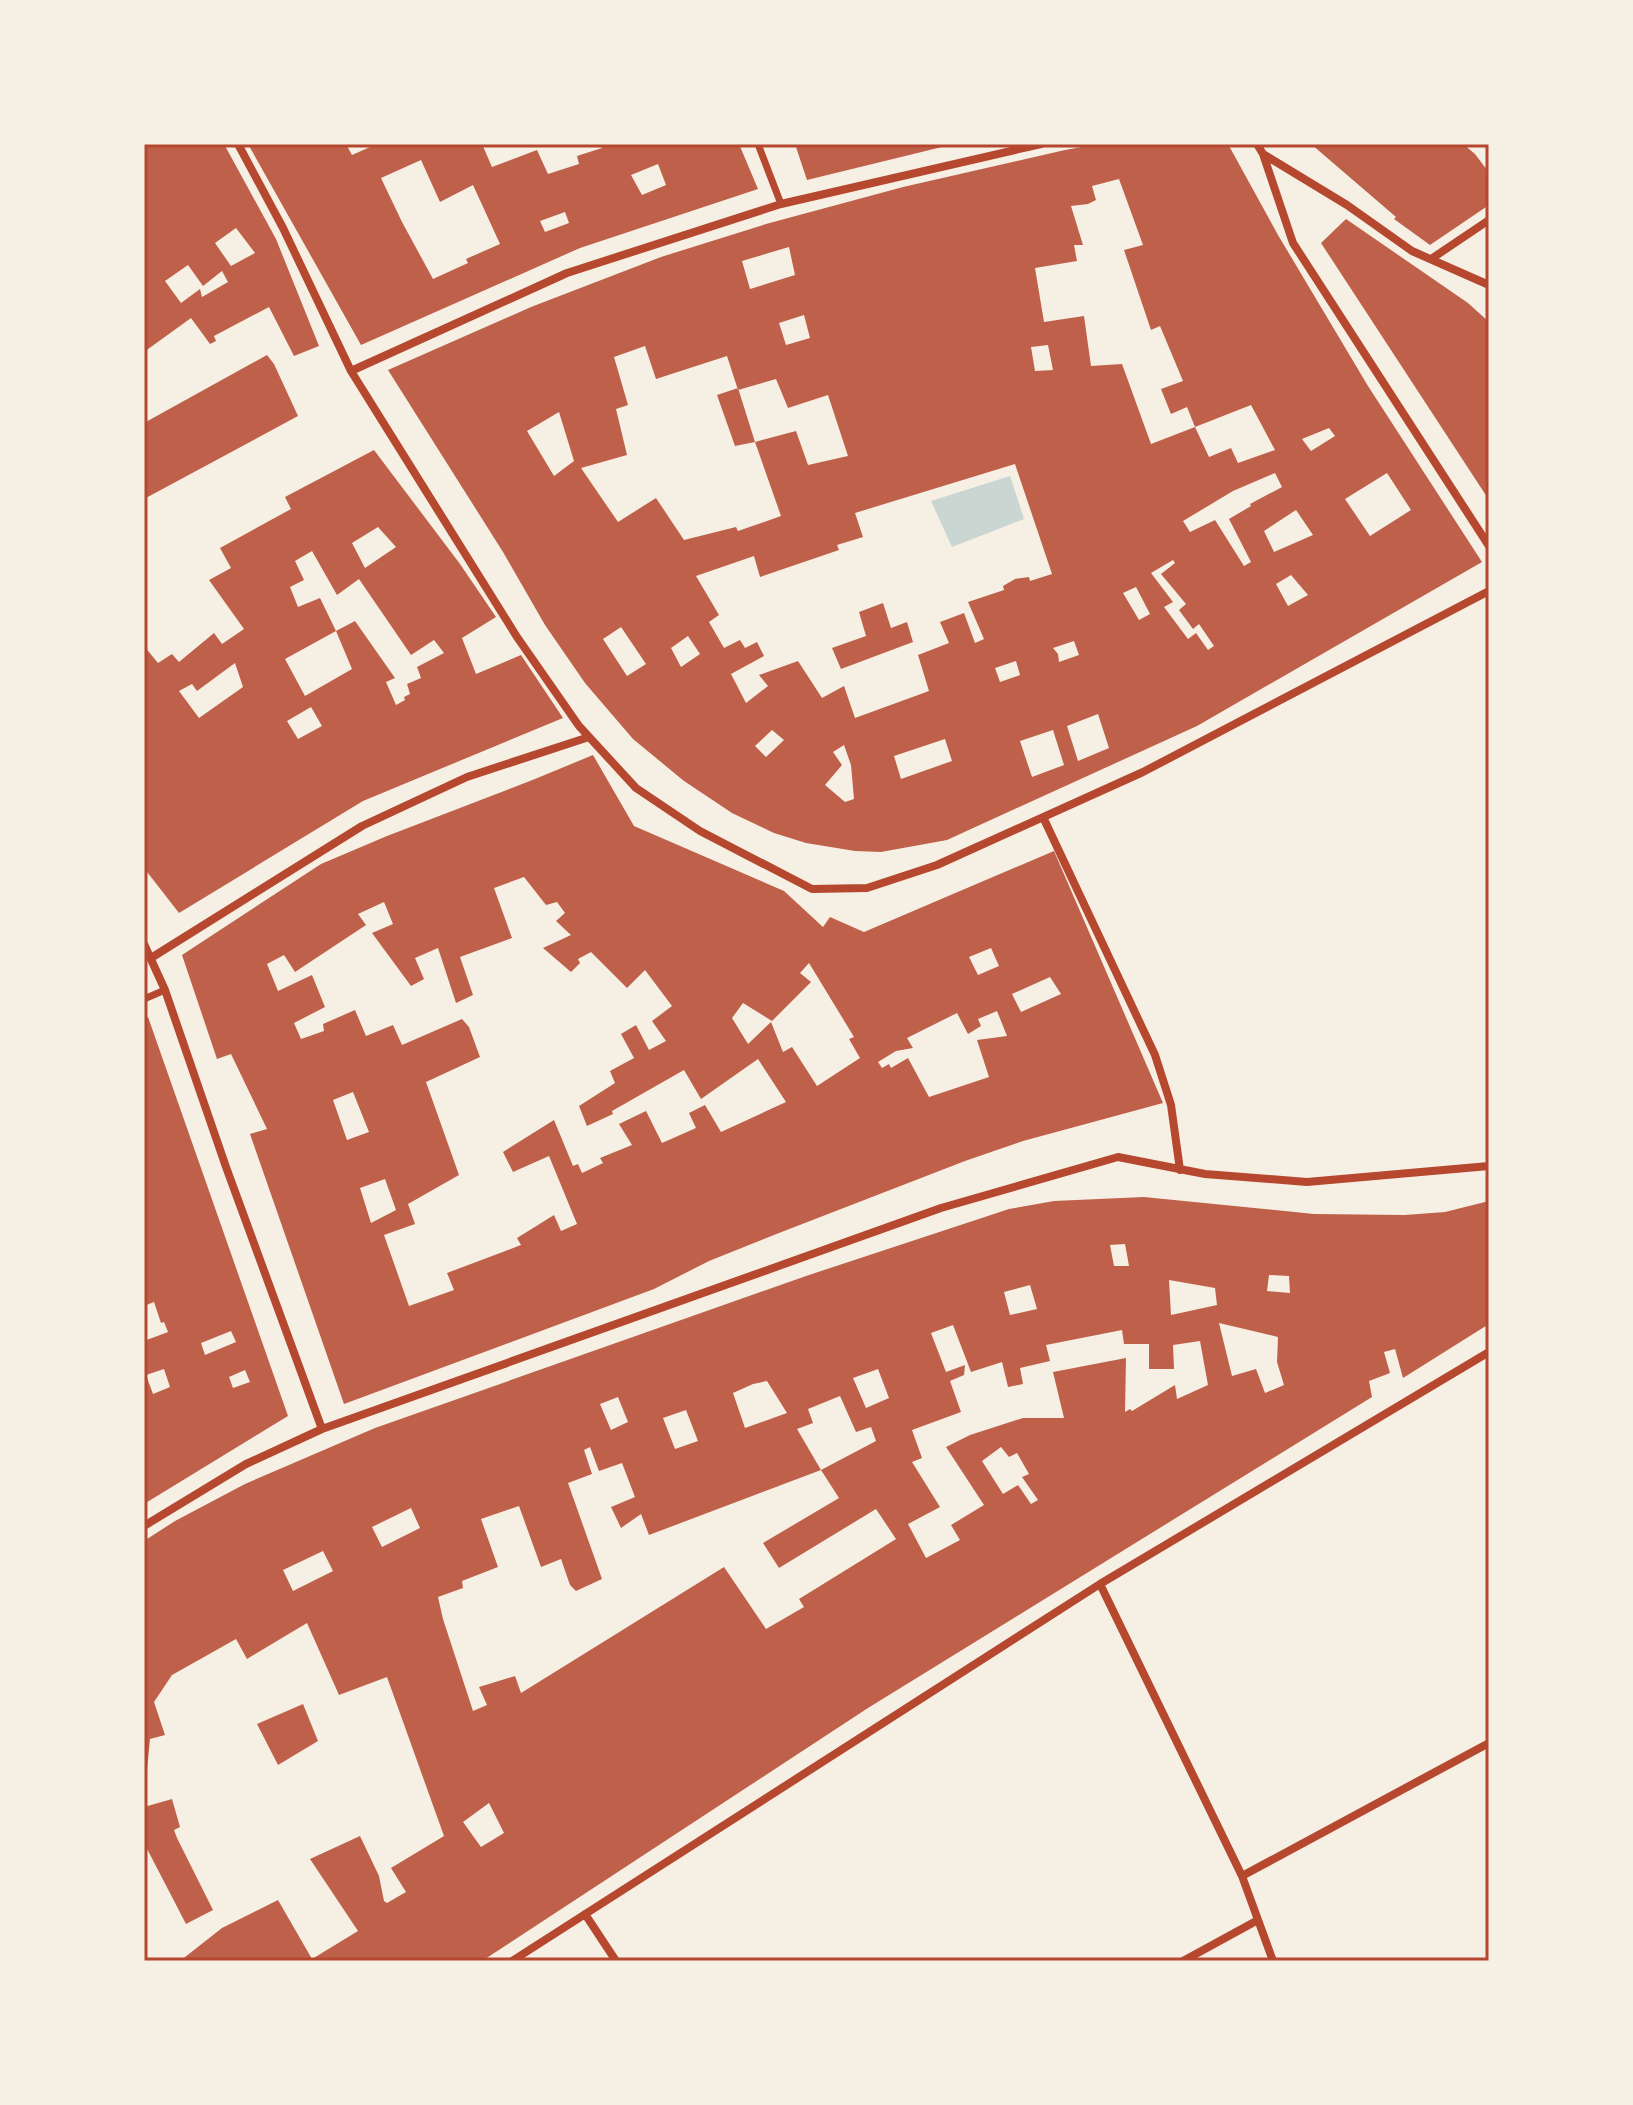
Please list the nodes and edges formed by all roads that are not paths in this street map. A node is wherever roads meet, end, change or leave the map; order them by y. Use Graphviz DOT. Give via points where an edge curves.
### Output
graph roads {
  1 [pos="238,144"];
  2 [pos="758,144"];
  3 [pos="1041,144"];
  4 [pos="1257,144"];
  5 [pos="1263,154"];
  6 [pos="781,204"];
  7 [pos="1489,220"];
  8 [pos="1431,259"];
  9 [pos="1489,285"];
  10 [pos="351,371"];
  11 [pos="1489,546"];
  12 [pos="1489,591"];
  13 [pos="589,737"];
  14 [pos="1043,817"];
  15 [pos="144,944"];
  16 [pos="151,958"];
  17 [pos="165,990"];
  18 [pos="144,999"];
  19 [pos="1489,1166"];
  20 [pos="1180,1170"];
  21 [pos="1489,1352"];
  22 [pos="322,1429"];
  23 [pos="144,1526"];
  24 [pos="1100,1584"];
  25 [pos="1489,1743"];
  26 [pos="1242,1876"];
  27 [pos="585,1914"];
  28 [pos="1258,1920"];
  29 [pos="512,1961"];
  30 [pos="616,1961"];
  31 [pos="1183,1961"];
  32 [pos="1273,1961"];
  1 -- 10 [label="street"];
  2 -- 6 [label="street"];
  3 -- 6 [label="street"];
  4 -- 5 [label="street"];
  5 -- 8 [label="street"];
  5 -- 11 [label="street" via="1293,243"];
  6 -- 10 [label="street" via="567,273"];
  7 -- 8 [label="street"];
  8 -- 9 [label="street"];
  10 -- 13 [label="street" via="517,637"];
  12 -- 14 [label="street" via="1143,772"];
  13 -- 14 [label="street" via="636,788 700,831 812,889 867,888 937,865"];
  13 -- 16 [label="street" via="467,777 362,826"];
  14 -- 20 [label="street" via="1155,1055 1171,1105"];
  15 -- 16 [label="street"];
  16 -- 17 [label="street"];
  17 -- 18 [label="street"];
  17 -- 22 [label="street"];
  19 -- 20 [label="street" via="1307,1182"];
  20 -- 22 [label="street" via="1118,1157 941,1208"];
  21 -- 24 [label="street"];
  22 -- 23 [label="street" via="246,1464"];
  24 -- 26 [label="street"];
  24 -- 27 [label="street"];
  25 -- 26 [label="street"];
  26 -- 28 [label="street"];
  27 -- 29 [label="street"];
  27 -- 30 [label="street"];
  28 -- 31 [label="street"];
  28 -- 32 [label="street"];
}
